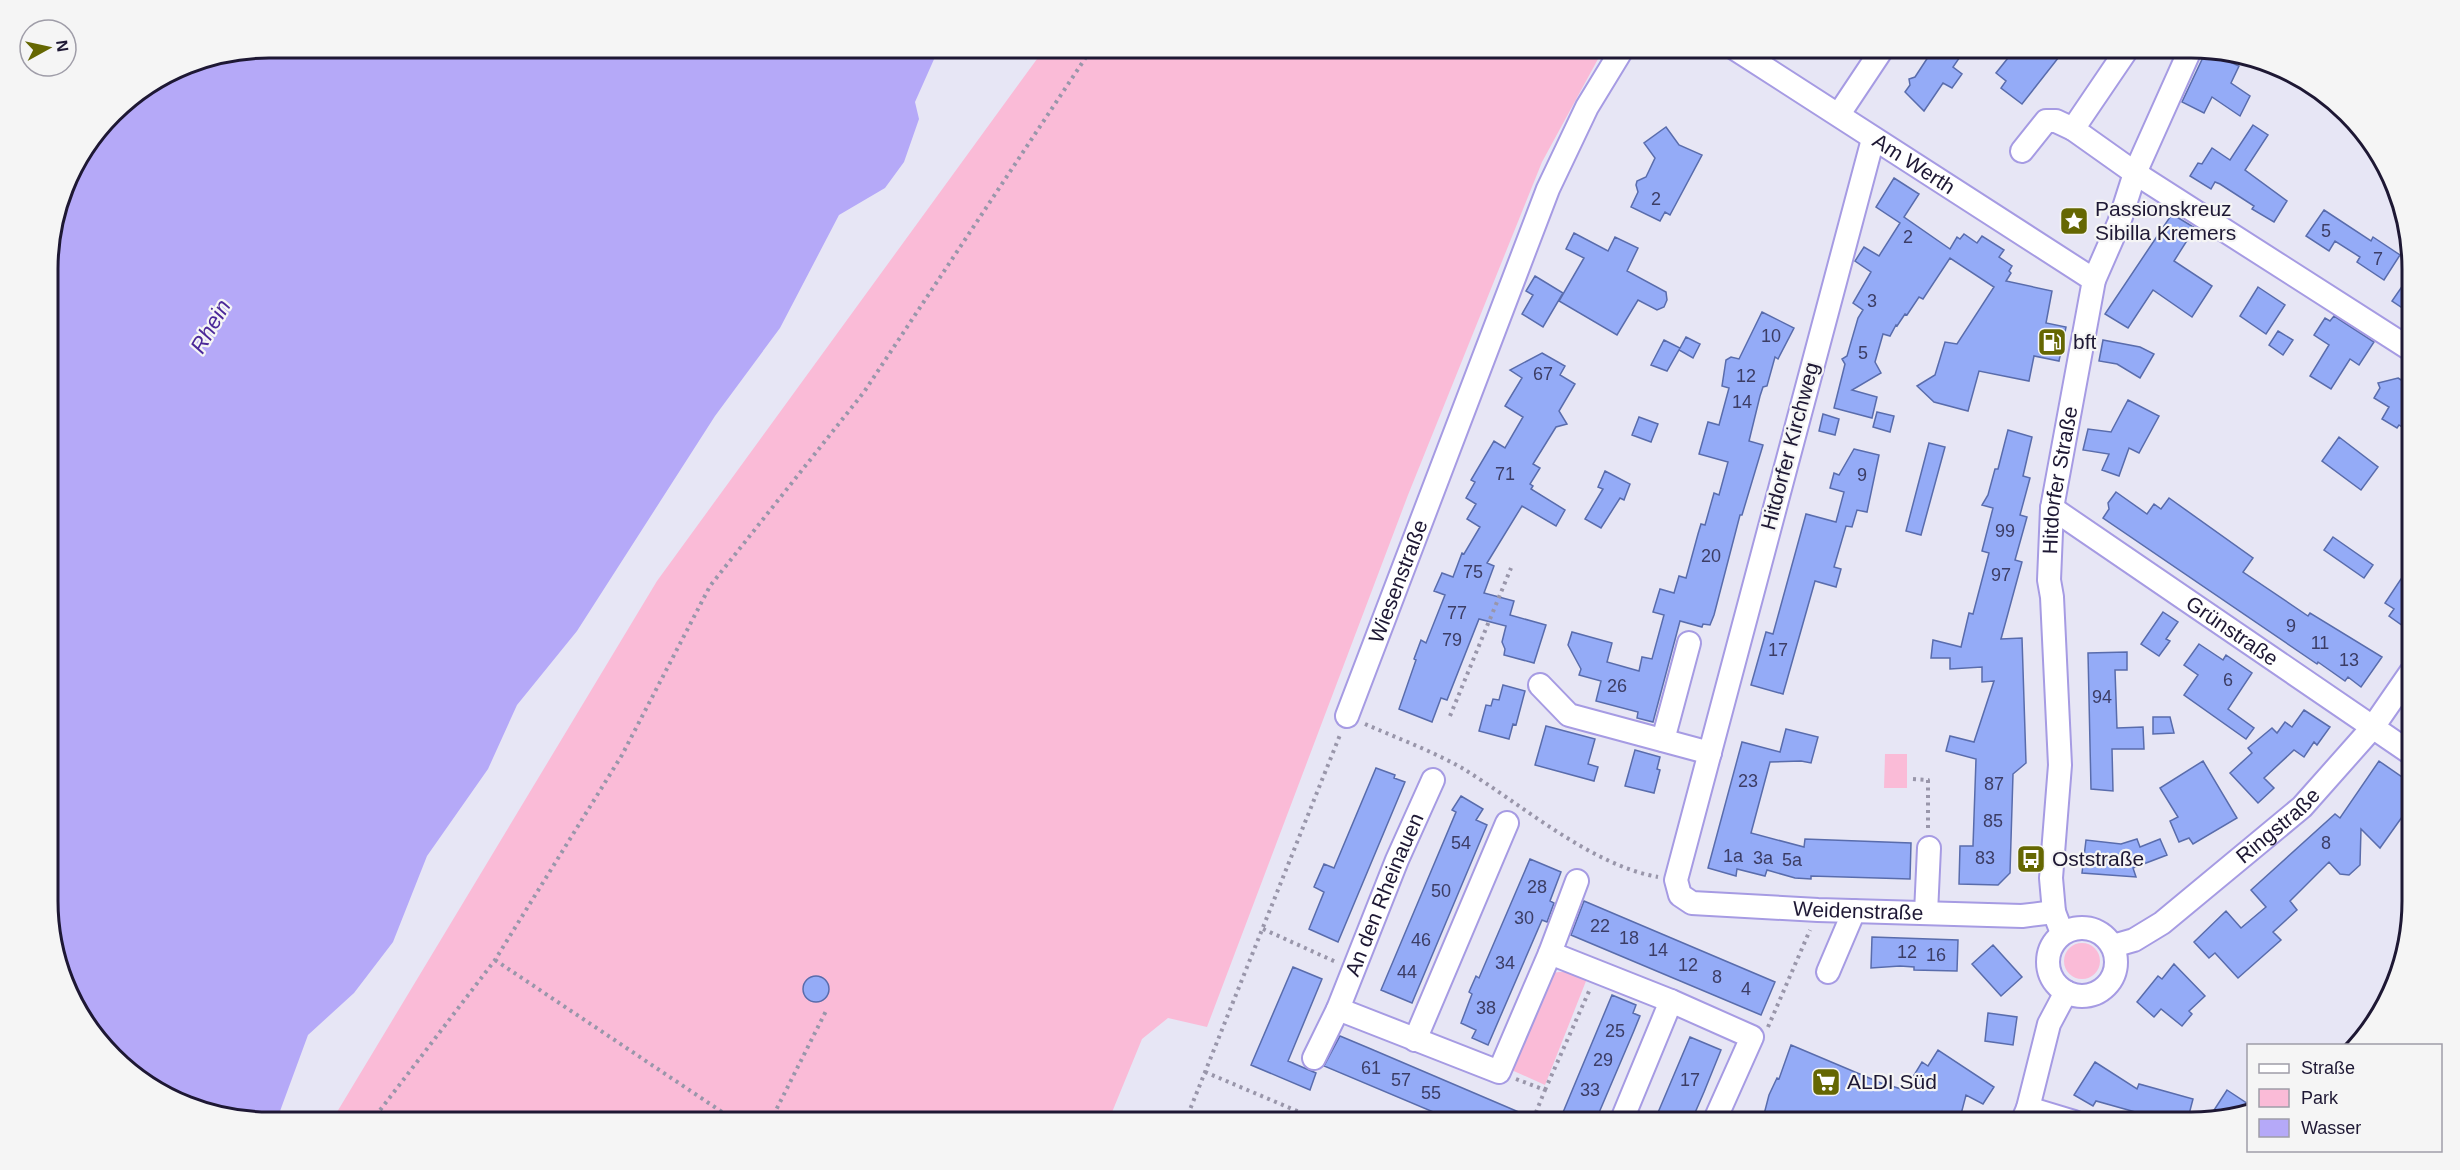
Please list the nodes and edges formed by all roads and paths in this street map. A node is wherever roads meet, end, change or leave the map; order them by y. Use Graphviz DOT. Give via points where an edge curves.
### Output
graph roads {
  1 [pos="1617,58"];
  2 [pos="1750,58"];
  3 [pos="1876,58"];
  4 [pos="2121,58"];
  5 [pos="2186,58"];
  6 [pos="1085,59"];
  7 [pos="1839,114"];
  8 [pos="2073,129"];
  9 [pos="1873,139"];
  10 [pos="2022,151"];
  11 [pos="2135,173"];
  12 [pos="2094,280"];
  13 [pos="2402,343"];
  14 [pos="2052,508"];
  15 [pos="1511,568"];
  16 [pos="1689,643"];
  17 [pos="1540,685"];
  18 [pos="2402,685"];
  19 [pos="1347,716"];
  20 [pos="1450,716"];
  21 [pos="2373,727"];
  22 [pos="1663,740"];
  23 [pos="2402,747"];
  24 [pos="1710,753"];
  25 [pos="1913,779"];
  26 [pos="1433,780"];
  27 [pos="1507,823"];
  28 [pos="1929,848"];
  29 [pos="1676,880"];
  30 [pos="1576,881"];
  31 [pos="1818,910"];
  32 [pos="1854,911"];
  33 [pos="2054,912"];
  34 [pos="1926,913"];
  35 [pos="1263,929"];
  36 [pos="2062,933"];
  37 [pos="2113,946"];
  38 [pos="1550,953"];
  39 [pos="495,960"];
  40 [pos="1353,970"];
  41 [pos="1598,971"];
  42 [pos="1828,972"];
  43 [pos="2066,992"];
  44 [pos="1671,1001"];
  45 [pos="1338,1008"];
  46 [pos="826,1011"];
  47 [pos="1752,1037"];
  48 [pos="1415,1040"];
  49 [pos="1314,1058"];
  50 [pos="1205,1072"];
  51 [pos="1499,1072"];
  52 [pos="1545,1090"];
  53 [pos="1298,1111"];
  54 [pos="1536,1111"];
  55 [pos="1625,1111"];
  56 [pos="1719,1111"];
  57 [pos="2026,1111"];
  58 [pos="379,1112"];
  59 [pos="721,1112"];
  60 [pos="775,1112"];
  61 [pos="1189,1112"];
  1 -- 19 [label="street, Wiesenstraße" via="1587,107 1548,189"];
  2 -- 7 [label="street, Am Werth"];
  3 -- 7 [label="street"];
  4 -- 8 [label="street"];
  5 -- 11 [label="street, Hitdorfer Straße"];
  6 -- 39 [label="path" via="864,392 710,586 622,755"];
  7 -- 9 [label="street, Am Werth"];
  8 -- 10 [label="street" via="2046,121"];
  8 -- 11 [label="street"];
  9 -- 12 [label="street, Am Werth"];
  9 -- 24 [label="street, Hitdorfer Kirchweg"];
  11 -- 12 [label="street, Hitdorfer Straße"];
  11 -- 13 [label="street"];
  12 -- 14 [label="street, Hitdorfer Straße"];
  14 -- 21 [label="street, Grünstraße"];
  14 -- 33 [label="street, Hitdorfer Straße" via="2049,580 2060,765 2051,878"];
  15 -- 20 [label="path"];
  16 -- 22 [label="street"];
  17 -- 22 [label="street" via="1569,716"];
  18 -- 21 [label="street, Ringstraße"];
  19 -- 35 [label="path"];
  21 -- 23 [label="street, Grünstraße"];
  21 -- 37 [label="street, Ringstraße" via="2302,807 2162,923 2134,940"];
  22 -- 24 [label="street"];
  24 -- 29 [label="street, Hitdorfer Kirchweg"];
  25 -- 28 [label="path" via="1928,780"];
  26 -- 40 [label="street, An den Rheinauen"];
  27 -- 48 [label="street"];
  28 -- 34 [label="street"];
  29 -- 31 [label="street, Weidenstraße" via="1680,895 1692,903"];
  30 -- 38 [label="street"];
  31 -- 32 [label="street, Weidenstraße"];
  31 -- 47 [label="path" via="1770,1026"];
  32 -- 34 [label="street, Weidenstraße"];
  32 -- 42 [label="street"];
  33 -- 34 [label="street, Weidenstraße" via="2022,916"];
  33 -- 36 [label="street, Hitdorfer Straße"];
  35 -- 40 [label="path"];
  35 -- 50 [label="path"];
  36 -- 37 [label="street" via="2076,927 2090,928 2104,934"];
  36 -- 43 [label="street" via="2048,951 2047,963 2049,975"];
  37 -- 43 [label="street" via="2114,974 2106,987 2079,996"];
  38 -- 41 [label="street"];
  38 -- 51 [label="street"];
  39 -- 58 [label="path"];
  39 -- 59 [label="path"];
  40 -- 45 [label="street, An den Rheinauen"];
  41 -- 44 [label="street"];
  41 -- 52 [label="path"];
  43 -- 57 [label="street" via="2049,1024"];
  44 -- 47 [label="street"];
  44 -- 55 [label="street"];
  45 -- 48 [label="street"];
  45 -- 49 [label="street, An den Rheinauen"];
  46 -- 60 [label="path"];
  47 -- 56 [label="street"];
  48 -- 51 [label="street"];
  50 -- 53 [label="path"];
  50 -- 61 [label="path"];
  51 -- 52 [label="path"];
  52 -- 54 [label="path"];
}
